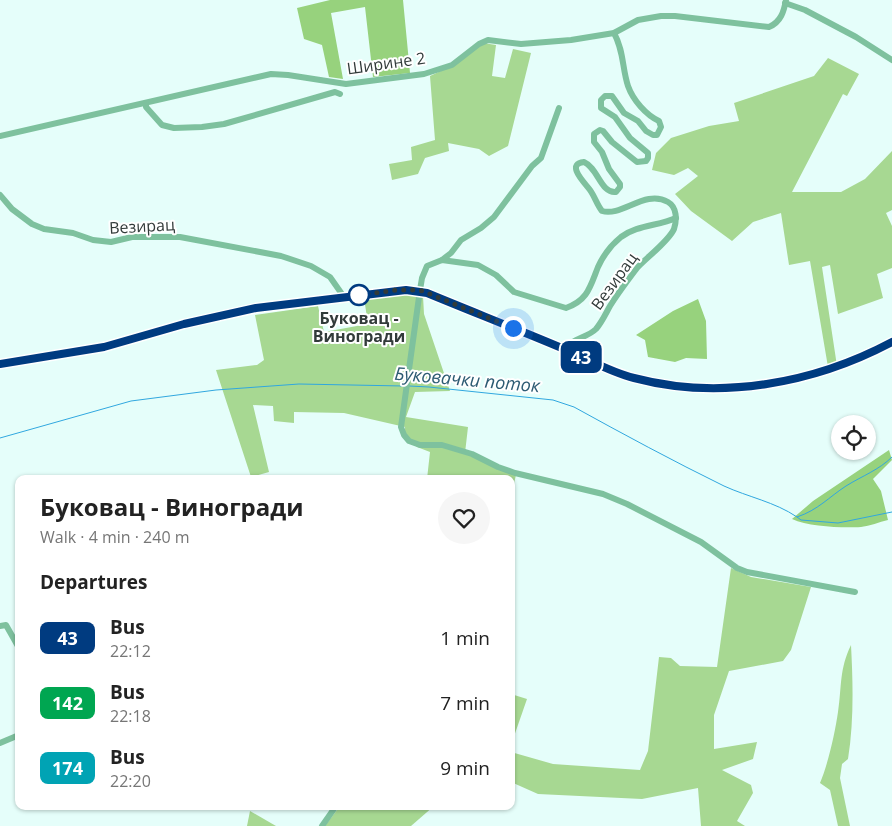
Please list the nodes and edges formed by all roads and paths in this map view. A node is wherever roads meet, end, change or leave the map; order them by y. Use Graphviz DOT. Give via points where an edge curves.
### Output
graph roads {
  1 [pos="785,2"];
  2 [pos="614,32"];
  3 [pos="892,60"];
  4 [pos="340,94"];
  5 [pos="146,104"];
  6 [pos="560,108"];
  7 [pos="0,136"];
  8 [pos="0,195"];
  9 [pos="676,218"];
  10 [pos="442,260"];
  11 [pos="420,290"];
  12 [pos="344,296"];
  13 [pos="892,342"];
  14 [pos="565,350"];
  15 [pos="0,364"];
  16 [pos="855,592"];
  17 [pos="0,626"];
  18 [pos="15,641"];
  19 [pos="15,737"];
  20 [pos="0,743"];
  21 [pos="333,810"];
  22 [pos="322,826"];
  1 -- 2 [label="street, Ширине 2" via="780,20 770,27 662,16 638,20"];
  1 -- 3 [label="street" via="856,37"];
  2 -- 5 [label="street, Ширине 2" via="521,44 488,40 452,65 424,74 346,84 271,74"];
  2 -- 9 [label="street" via="620,44 628,86 640,106 661,126 657,135 653,135 624,113 612,96 606,96 601,100 602,108 615,117 630,138 648,153 648,158 637,162 600,130 594,134 594,142 620,187 616,192 609,191 592,166 584,162 578,164 576,172 602,212 615,212 642,200 663,200 670,202"];
  4 -- 5 [label="street" via="335,92 224,124 202,127 162,125"];
  5 -- 7 [label="street, Ширине 2"];
  6 -- 10 [label="street" via="541,158 494,218 461,240"];
  8 -- 12 [label="street, Везирац" via="32,224 93,240 111,242 180,237 281,256 311,266 330,278"];
  9 -- 10 [label="street, Везирац" via="622,237 605,253 583,297 566,308 514,292 496,275 478,265"];
  9 -- 14 [label="street, Везирац" via="673,230 637,269 597,328 569,344"];
  10 -- 11 [label="street" via="427,266"];
  11 -- 12 [label="street"];
  11 -- 14 [label="street"];
  11 -- 16 [label="street" via="401,427 408,441 420,445 442,445 515,473 603,494 679,530 748,572"];
  12 -- 15 [label="street" via="241,311 104,347"];
  13 -- 14 [label="street" via="852,362 822,372 730,387 645,381 614,372"];
  17 -- 18 [label="street" via="6,625"];
  19 -- 20 [label="street"];
  21 -- 22 [label="street"];
}
